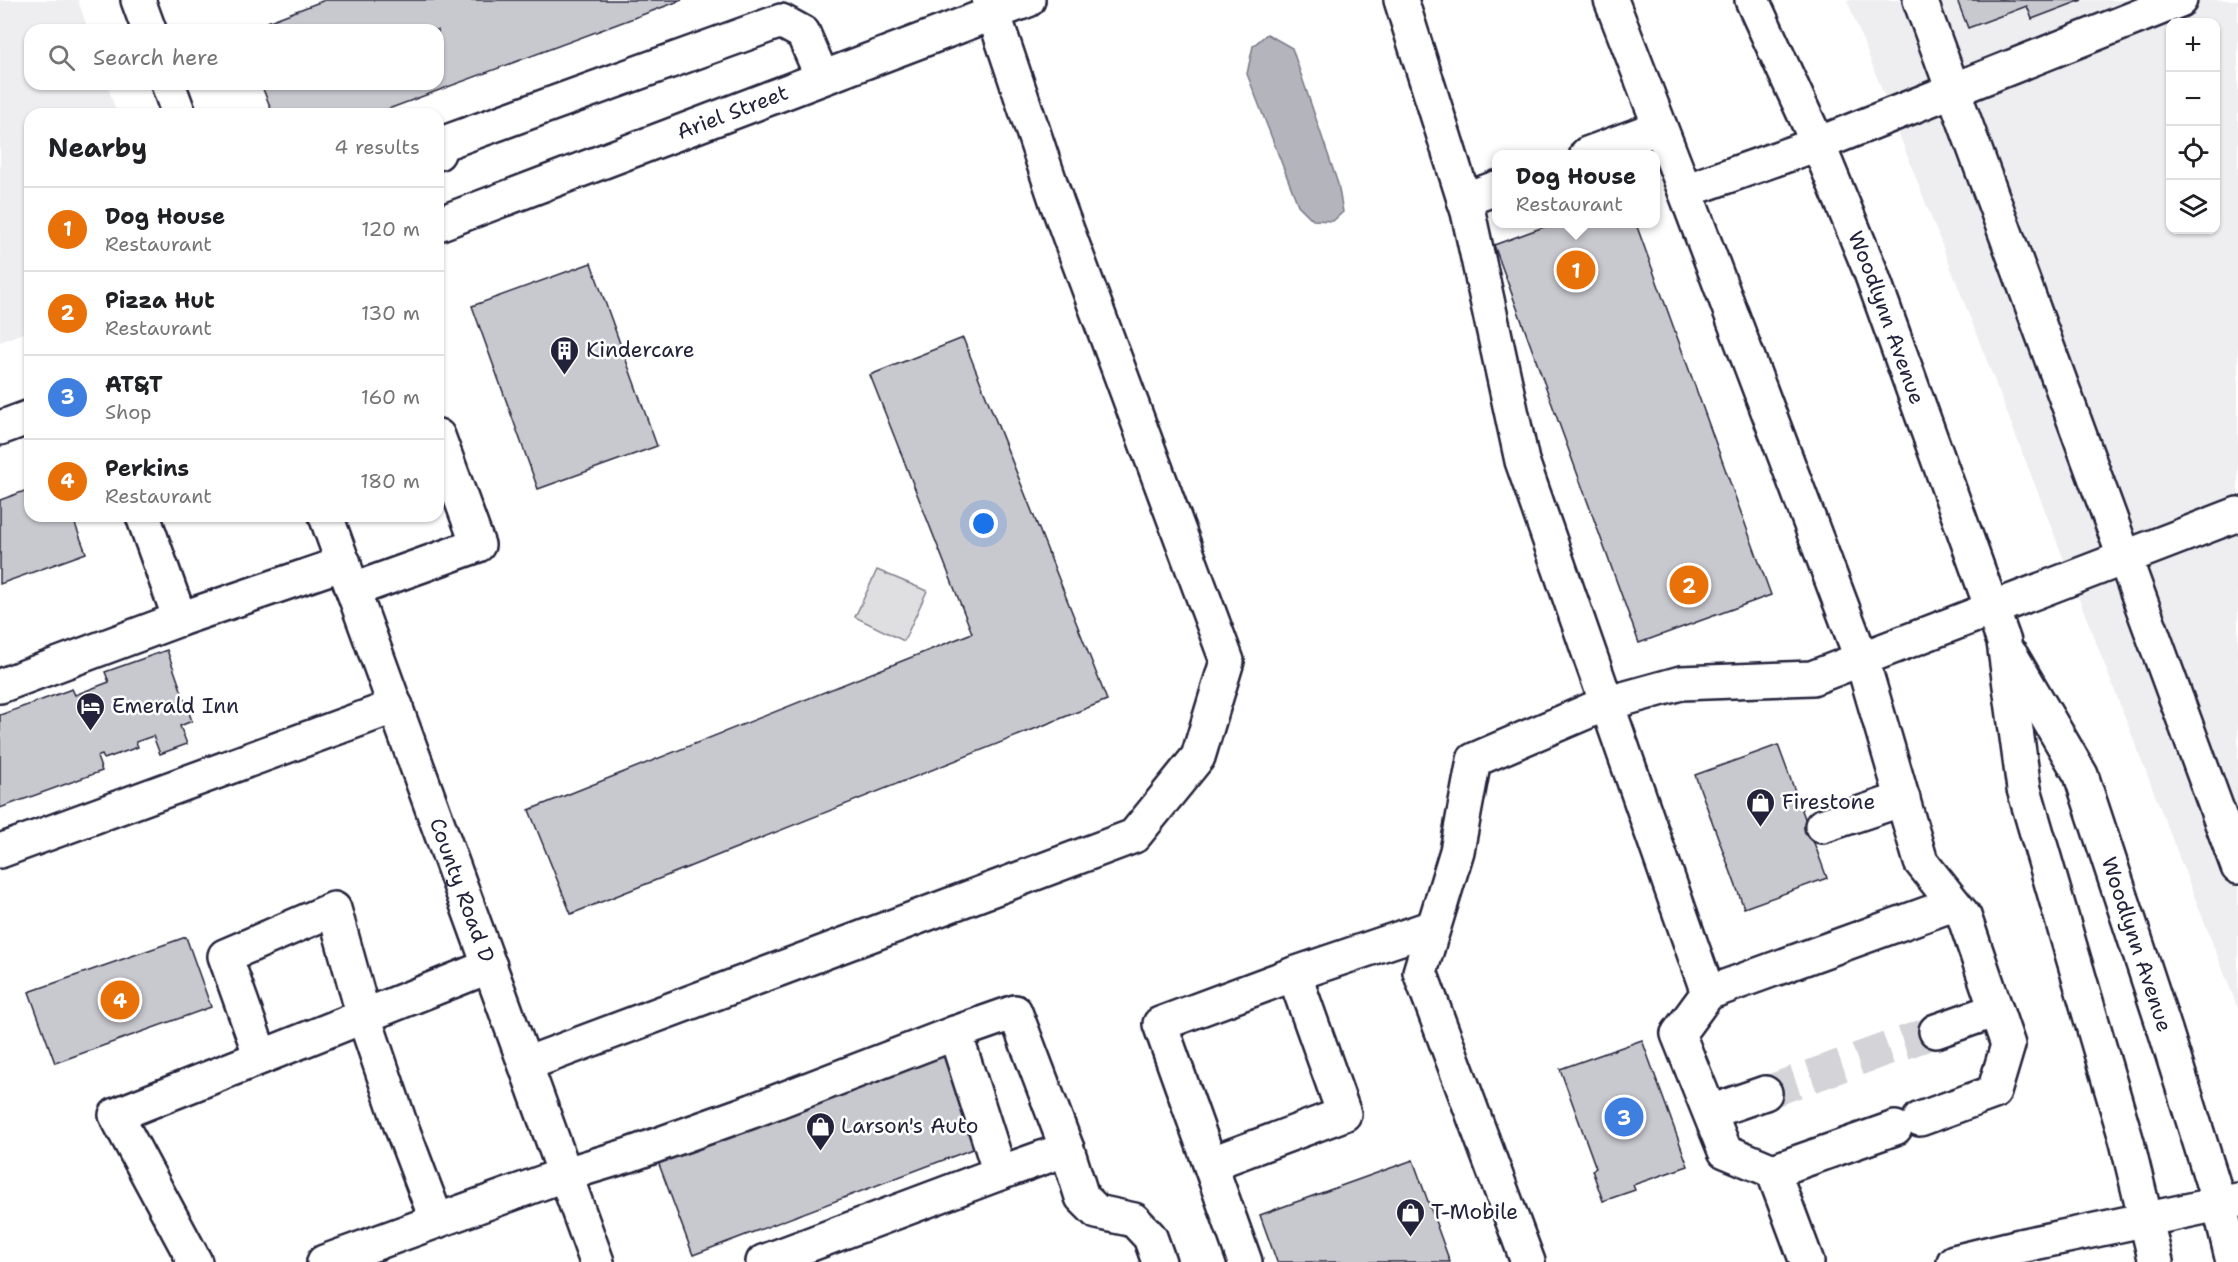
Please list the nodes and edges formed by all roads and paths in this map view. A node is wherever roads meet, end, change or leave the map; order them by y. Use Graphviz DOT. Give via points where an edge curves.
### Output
graph roads {
  1 [pos="138,0"];
  2 [pos="1028,0"];
  3 [pos="1401,0"];
  4 [pos="1611,0"];
  5 [pos="1752,0"];
  6 [pos="1920,0"];
  7 [pos="2180,0"];
  8 [pos="992,6"];
  9 [pos="147,24"];
  10 [pos="822,77"];
  11 [pos="170,90"];
  12 [pos="1953,90"];
  13 [pos="177,108"];
  14 [pos="1660,128"];
  15 [pos="444,143"];
  16 [pos="1818,144"];
  17 [pos="1598,150"];
  18 [pos="1492,190"];
  19 [pos="1685,191"];
  20 [pos="1464,200"];
  21 [pos="444,222"];
  22 [pos="24,419"];
  23 [pos="0,428"];
  24 [pos="444,452"];
  25 [pos="2238,514"];
  26 [pos="145,522"];
  27 [pos="328,522"];
  28 [pos="2125,558"];
  29 [pos="348,577"];
  30 [pos="1993,608"];
  31 [pos="180,619"];
  32 [pos="2004,642"];
  33 [pos="1862,660"];
  34 [pos="0,686"];
  35 [pos="1605,704"];
  36 [pos="396,706"];
  37 [pos="1903,800"];
  38 [pos="1822,826"];
  39 [pos="0,851"];
  40 [pos="2238,867"];
  41 [pos="1954,904"];
  42 [pos="1433,927"];
  43 [pos="490,966"];
  44 [pos="1294,974"];
  45 [pos="1708,993"];
  46 [pos="1996,1010"];
  47 [pos="364,1017"];
  48 [pos="1936,1031"];
  49 [pos="955,1033"];
  50 [pos="261,1057"];
  51 [pos="526,1064"];
  52 [pos="1765,1093"];
  53 [pos="1710,1112"];
  54 [pos="1067,1149"];
  55 [pos="1210,1164"];
  56 [pos="1773,1171"];
  57 [pos="1000,1173"];
  58 [pos="566,1174"];
  59 [pos="2229,1202"];
  60 [pos="2147,1218"];
  61 [pos="437,1221"];
  62 [pos="195,1262"];
  63 [pos="324,1262"];
  64 [pos="597,1262"];
  65 [pos="763,1262"];
  66 [pos="1159,1262"];
  67 [pos="1245,1262"];
  68 [pos="1528,1262"];
  69 [pos="1807,1262"];
  70 [pos="1954,1262"];
  71 [pos="2156,1262"];
  72 [pos="2233,1262"];
  1 -- 9 [label="street"];
  2 -- 8 [label="street, Ariel Street"];
  3 -- 20 [label="street"];
  4 -- 14 [label="street"];
  5 -- 16 [label="street, Woodlynn Avenue"];
  6 -- 12 [label="street"];
  7 -- 12 [label="street"];
  8 -- 10 [label="street, Ariel Street"];
  8 -- 51 [label="street" via="1058,203 1227,661 1198,757 1134,836"];
  10 -- 15 [label="street" via="803,33 781,21"];
  10 -- 21 [label="street, Ariel Street"];
  11 -- 13 [label="street"];
  12 -- 16 [label="street"];
  12 -- 28 [label="street"];
  14 -- 17 [label="street"];
  14 -- 19 [label="street"];
  16 -- 19 [label="street"];
  16 -- 30 [label="street, Woodlynn Avenue" via="1870,270"];
  18 -- 20 [label="street"];
  19 -- 33 [label="street"];
  20 -- 35 [label="street" via="1522,461"];
  22 -- 23 [label="street"];
  24 -- 29 [label="street" via="478,545"];
  25 -- 28 [label="street"];
  26 -- 31 [label="street"];
  27 -- 29 [label="street, County Road D"];
  28 -- 30 [label="street"];
  28 -- 40 [label="street"];
  29 -- 31 [label="street"];
  29 -- 36 [label="street, County Road D"];
  30 -- 32 [label="street, Woodlynn Avenue"];
  30 -- 33 [label="street"];
  31 -- 34 [label="street"];
  32 -- 59 [label="street, Woodlynn Avenue" via="2081,776"];
  32 -- 60 [label="street, Woodlynn Avenue" via="2024,789"];
  33 -- 35 [label="street" via="1812,678 1681,683"];
  33 -- 37 [label="street"];
  35 -- 42 [label="street" via="1474,760 1457,851"];
  35 -- 45 [label="street"];
  36 -- 39 [label="street"];
  36 -- 43 [label="street, County Road D"];
  37 -- 38 [label="street"];
  37 -- 41 [label="street" via="1921,862"];
  41 -- 45 [label="street"];
  41 -- 46 [label="street" via="1964,916"];
  42 -- 44 [label="street"];
  42 -- 68 [label="street" via="1420,972"];
  43 -- 47 [label="street"];
  43 -- 51 [label="street, County Road D"];
  44 -- 55 [label="street" via="1344,1113"];
  44 -- 55 [label="street" via="1160,1024"];
  45 -- 53 [label="street" via="1678,1034"];
  46 -- 48 [label="street"];
  46 -- 56 [label="street" via="2008,1045 1994,1092"];
  47 -- 50 [label="street"];
  47 -- 50 [label="street" via="334,909 225,956"];
  47 -- 61 [label="street"];
  49 -- 54 [label="street" via="1016,1012"];
  49 -- 57 [label="street"];
  49 -- 58 [label="street" via="740,1115"];
  50 -- 62 [label="street" via="116,1115"];
  51 -- 58 [label="street, County Road D"];
  52 -- 53 [label="street"];
  53 -- 56 [label="street" via="1725,1150"];
  54 -- 57 [label="street"];
  54 -- 66 [label="street" via="1088,1205 1096,1212 1134,1220 1150,1237"];
  55 -- 67 [label="street"];
  56 -- 69 [label="street"];
  57 -- 65 [label="street"];
  58 -- 61 [label="street"];
  58 -- 64 [label="street, County Road D"];
  59 -- 60 [label="street"];
  59 -- 72 [label="street, Woodlynn Avenue"];
  60 -- 70 [label="street"];
  60 -- 71 [label="street, Woodlynn Avenue"];
  61 -- 63 [label="street"];
}
